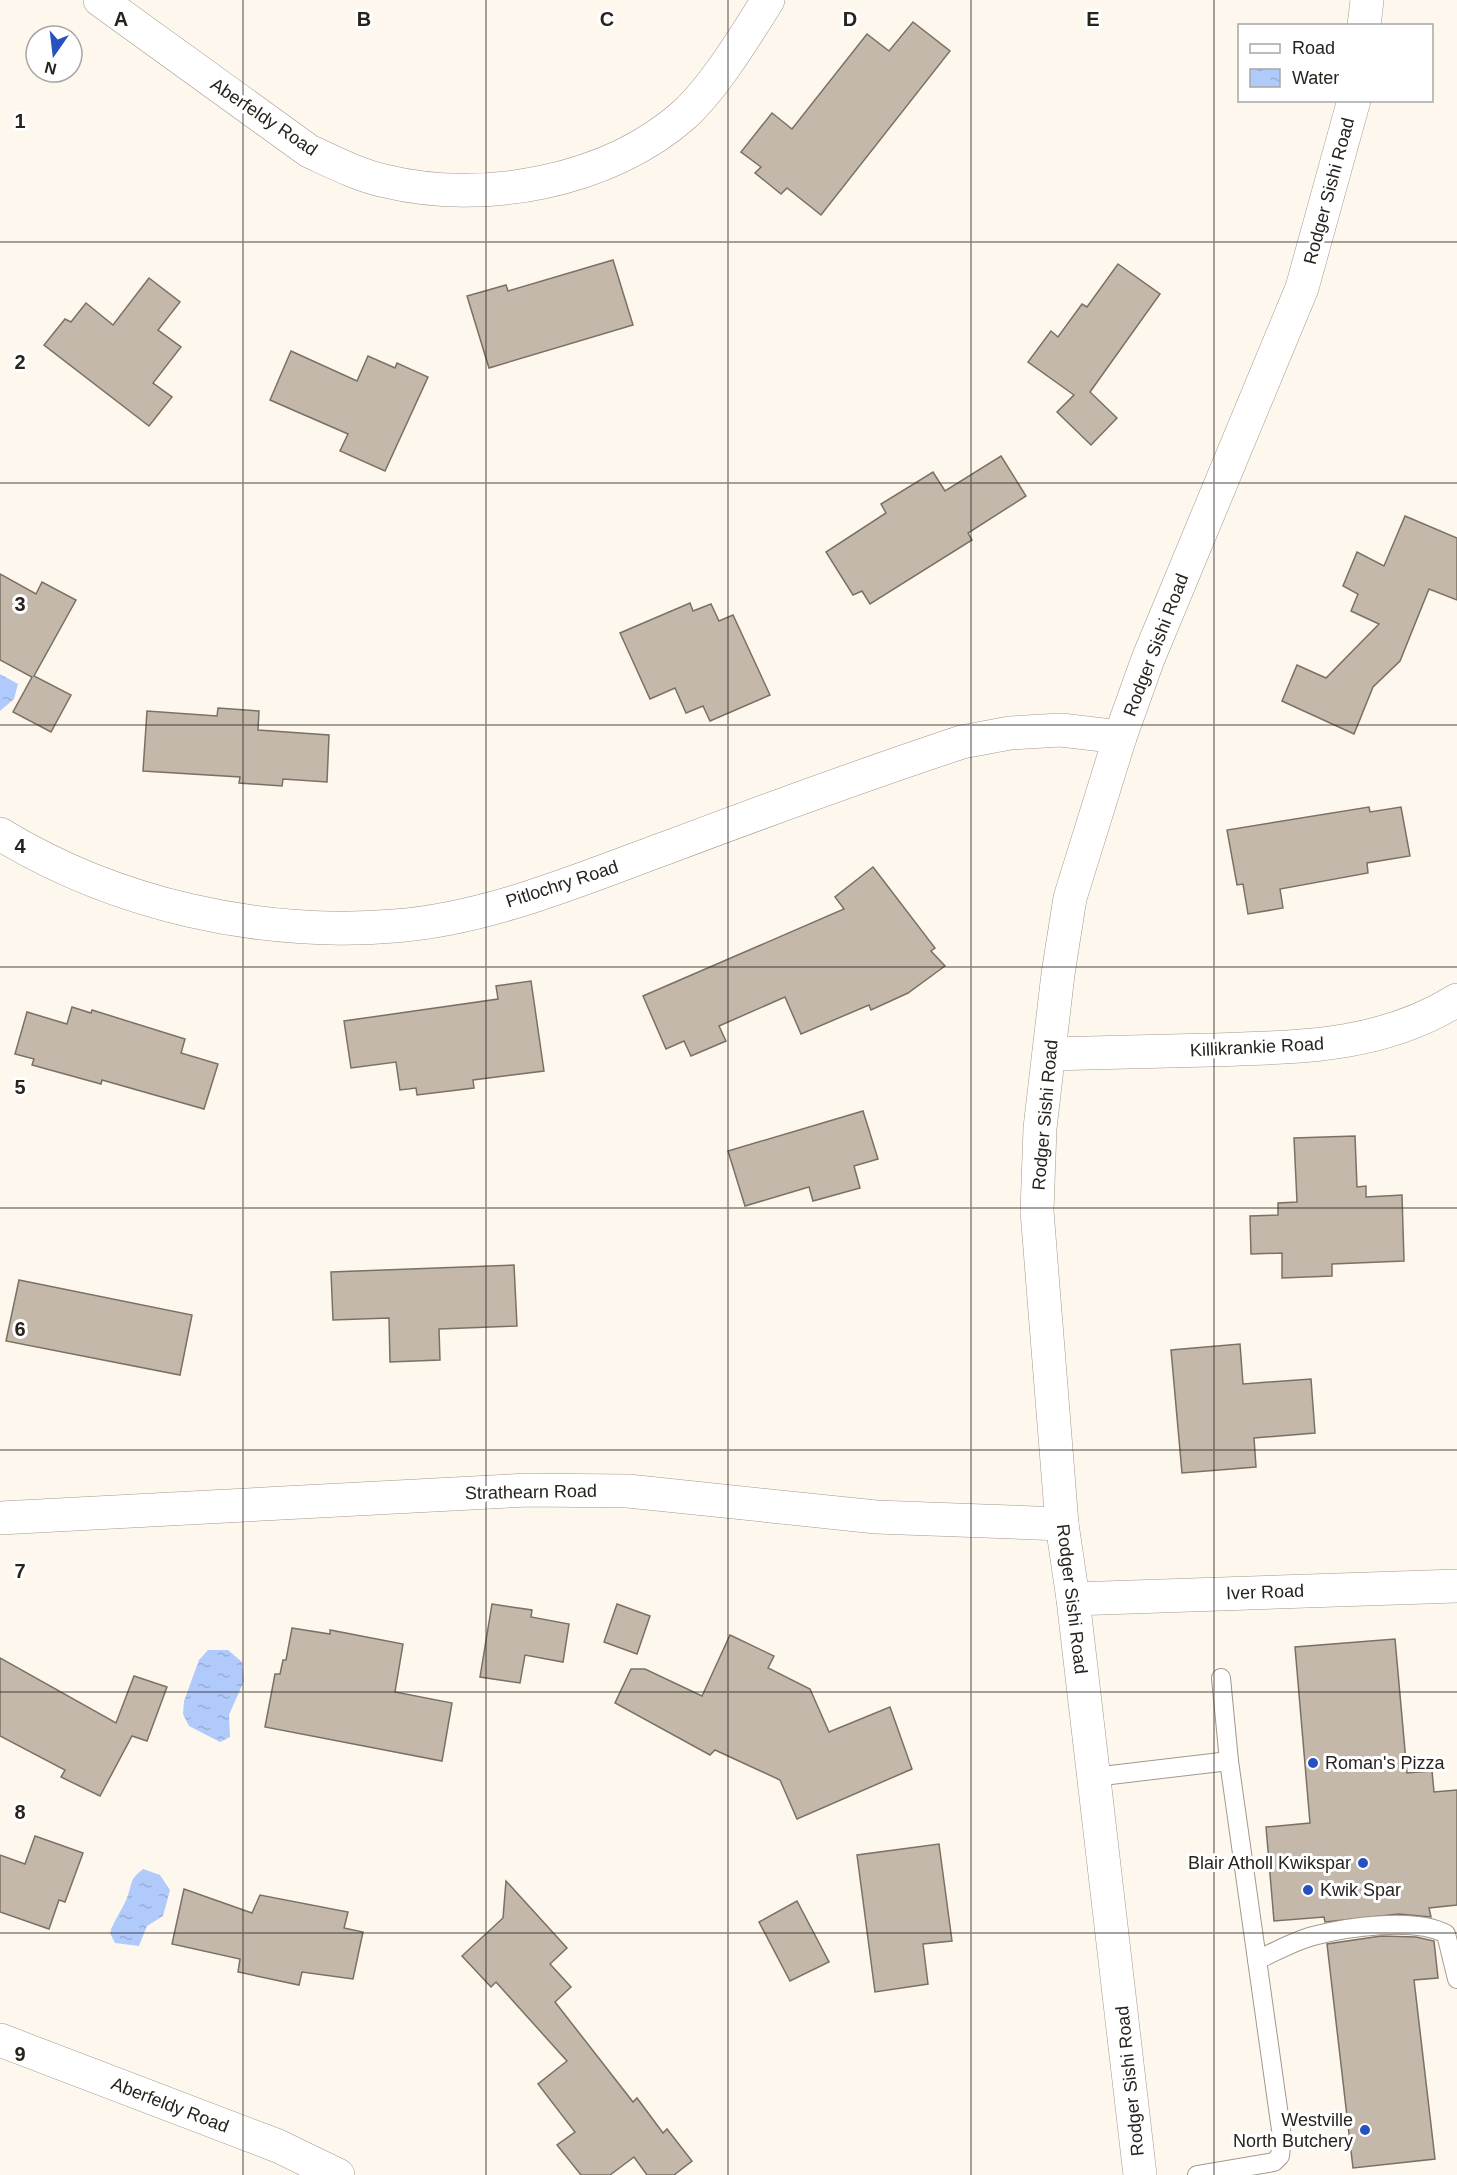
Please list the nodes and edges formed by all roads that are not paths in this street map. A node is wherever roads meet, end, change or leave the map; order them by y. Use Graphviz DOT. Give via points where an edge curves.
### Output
graph roads {
  1 [pos="100,0"];
  2 [pos="768,0"];
  3 [pos="1367,0"];
  4 [pos="1364,24"];
  5 [pos="1353,102"];
  6 [pos="1120,737"];
  7 [pos="0,834"];
  8 [pos="1457,1000"];
  9 [pos="1048,1054"];
  10 [pos="0,1518"];
  11 [pos="1062,1524"];
  12 [pos="1457,1586"];
  13 [pos="1073,1599"];
  14 [pos="1221,1678"];
  15 [pos="1229,1761"];
  16 [pos="1094,1777"];
  17 [pos="1257,1960"];
  18 [pos="1457,1979"];
  19 [pos="0,2040"];
  20 [pos="338,2175"];
  21 [pos="1140,2175"];
  22 [pos="1197,2175"];
  1 -- 2 [label="street, Aberfeldy Road" via="309,150 384,181 442,190 489,189 579,173 619,159 652,141 687,112"];
  3 -- 4 [label="street"];
  5 -- 6 [label="street, Rodger Sishi Road" via="1302,288 1148,659"];
  6 -- 7 [label="street, Pitlochry Road" via="1061,730 1011,733 962,742 550,891 471,913 396,926 328,928 206,914 123,891 68,869"];
  6 -- 9 [label="street, Rodger Sishi Road" via="1070,898"];
  8 -- 9 [label="street, Killikrankie Road" via="1433,1014 1358,1040 1291,1047"];
  9 -- 11 [label="street, Rodger Sishi Road" via="1037,1211"];
  10 -- 11 [label="street, Strathearn Road" via="528,1490 628,1491 876,1517"];
  11 -- 13 [label="street, Rodger Sishi Road"];
  12 -- 13 [label="street, Iver Road"];
  13 -- 16 [label="street, Rodger Sishi Road"];
  14 -- 15 [label="lane"];
  15 -- 16 [label="lane"];
  15 -- 17 [label="lane"];
  16 -- 21 [label="street, Rodger Sishi Road"];
  17 -- 18 [label="lane" via="1312,1936 1407,1923 1433,1927 1446,1934"];
  17 -- 22 [label="lane" via="1282,2137 1280,2156 1265,2165"];
  19 -- 20 [label="street, Aberfeldy Road" via="278,2146"];
}
